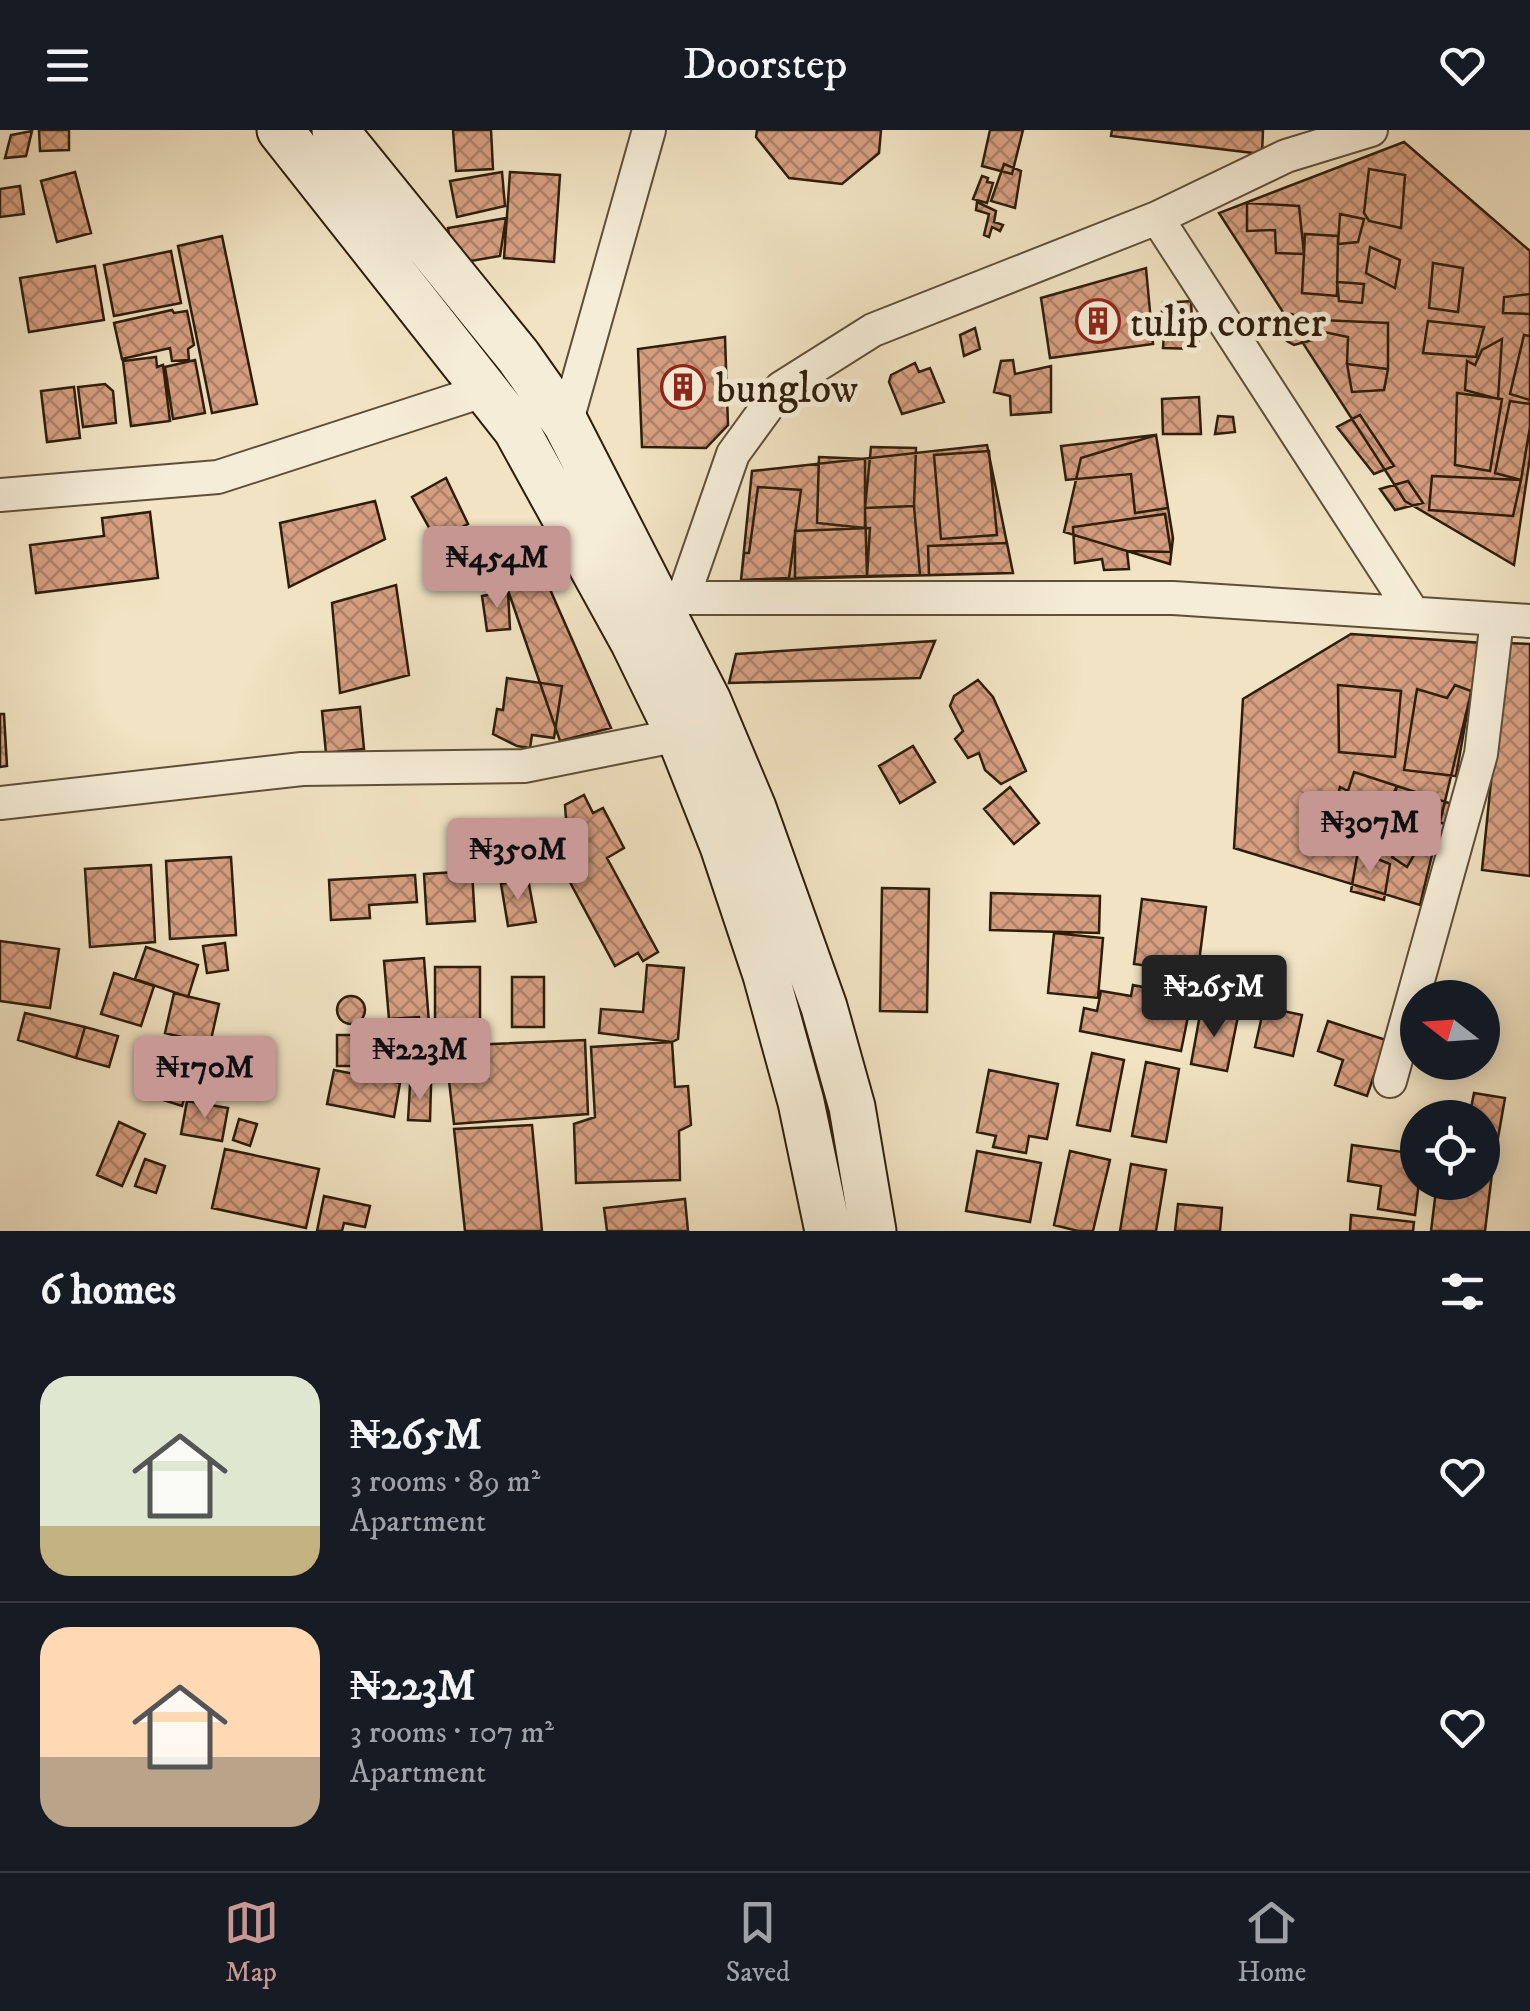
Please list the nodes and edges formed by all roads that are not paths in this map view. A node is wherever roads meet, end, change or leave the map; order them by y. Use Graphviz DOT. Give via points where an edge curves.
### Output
graph roads {
  1 [pos="280,130"];
  2 [pos="335,130"];
  3 [pos="650,130"];
  4 [pos="1371,130"];
  5 [pos="1287,143"];
  6 [pos="1157,218"];
  7 [pos="486,390"];
  8 [pos="566,424"];
  9 [pos="0,495"];
  10 [pos="672,602"];
  11 [pos="1413,613"];
  12 [pos="1497,620"];
  13 [pos="1530,621"];
  14 [pos="679,735"];
  15 [pos="0,803"];
  16 [pos="1390,1080"];
  17 [pos="828,1231"];
  18 [pos="873,1231"];
  1 -- 7 [label="main road"];
  2 -- 8 [label="main road"];
  3 -- 8 [label="street"];
  4 -- 5 [label="street"];
  5 -- 6 [label="street"];
  6 -- 10 [label="street" via="873,330 781,388 733,454"];
  6 -- 11 [label="street"];
  7 -- 9 [label="street" via="218,477"];
  7 -- 14 [label="main road" via="516,429"];
  8 -- 10 [label="main road"];
  10 -- 11 [label="street" via="1174,598"];
  10 -- 18 [label="main road" via="824,1008 852,1108"];
  11 -- 12 [label="street"];
  12 -- 13 [label="street"];
  12 -- 16 [label="street" via="1481,754"];
  14 -- 15 [label="street" via="524,766 302,769"];
  14 -- 17 [label="main road" via="766,975"];
}
